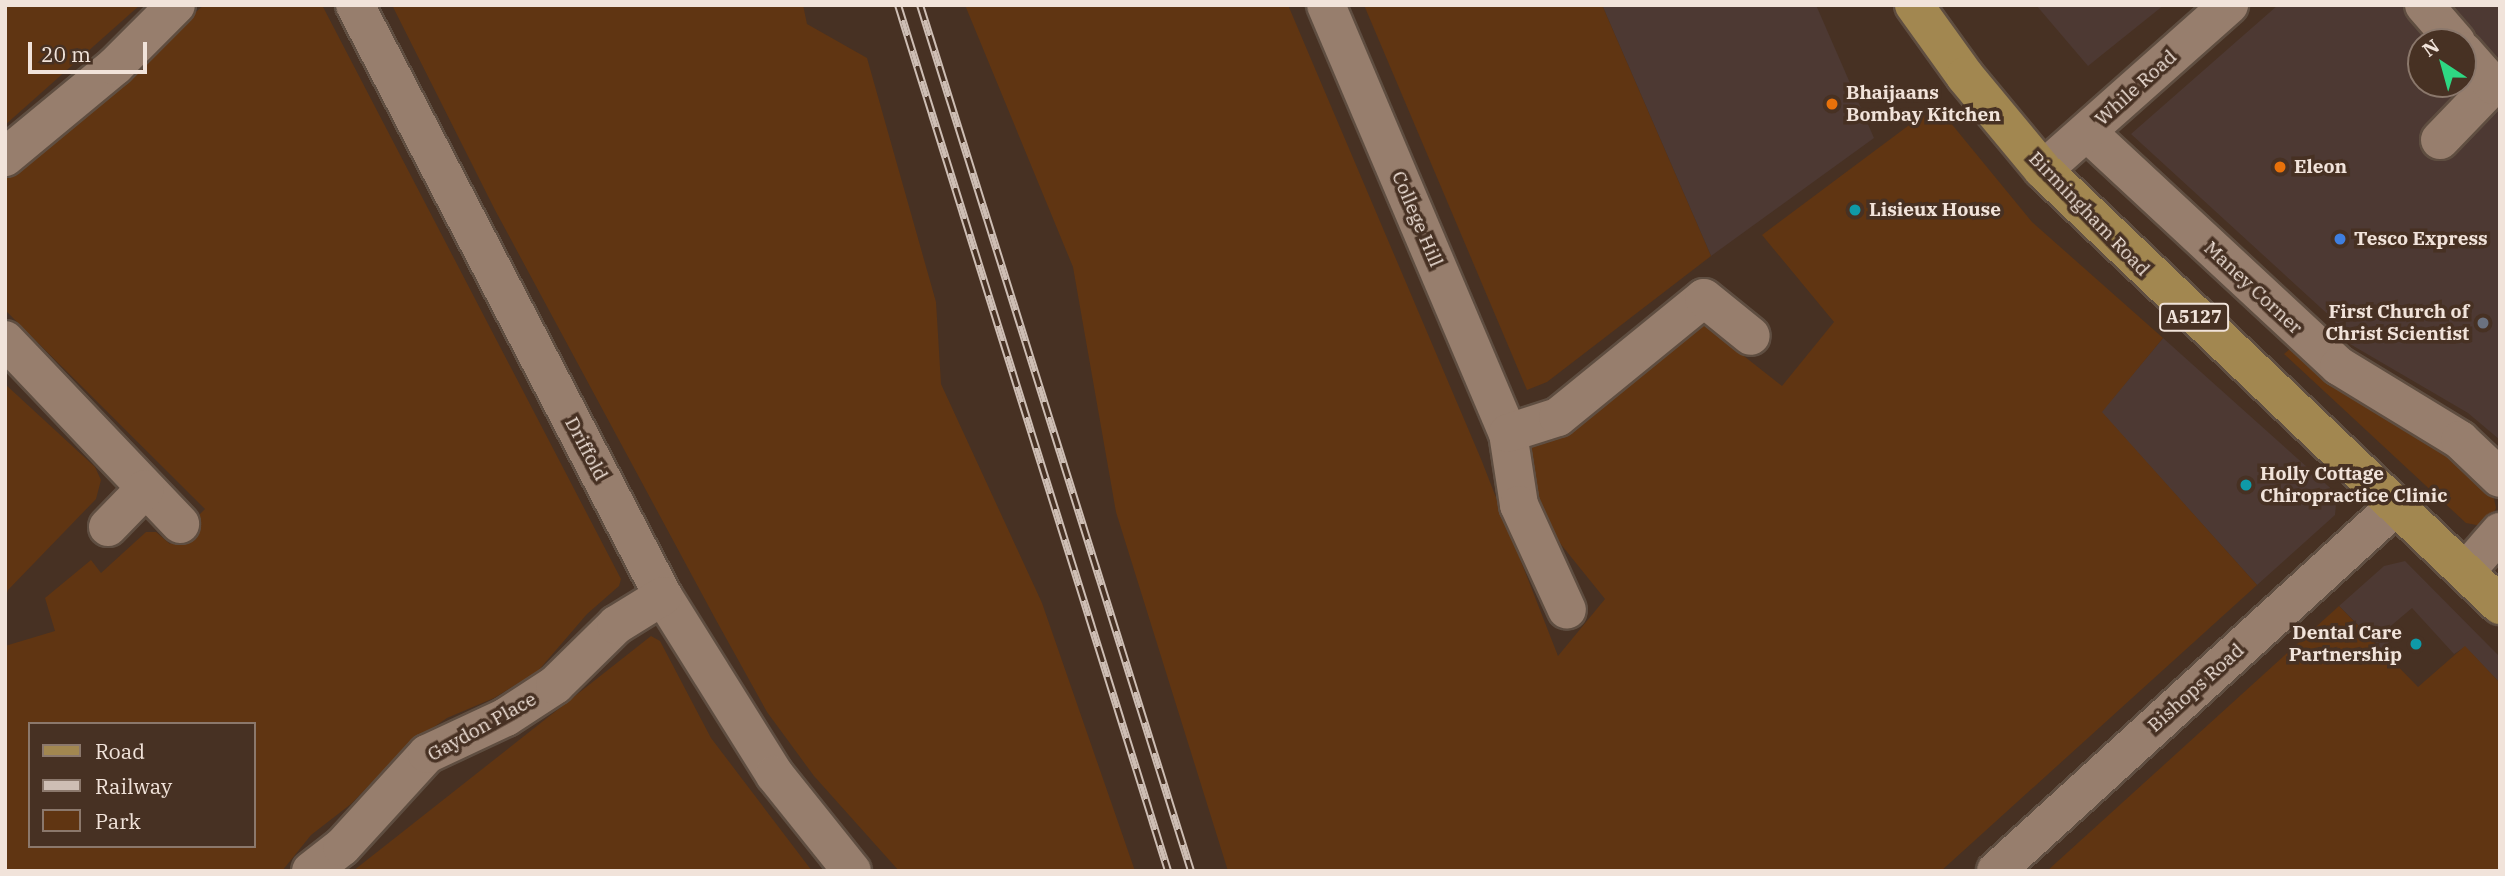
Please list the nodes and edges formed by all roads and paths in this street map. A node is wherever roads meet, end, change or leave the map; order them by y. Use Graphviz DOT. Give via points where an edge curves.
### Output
graph roads {
  1 [pos="176,5"];
  2 [pos="355,5"];
  3 [pos="1326,5"];
  4 [pos="1914,5"];
  5 [pos="2229,5"];
  6 [pos="2424,5"];
  7 [pos="2444,28"];
  8 [pos="2477,67"];
  9 [pos="2087,132"];
  10 [pos="2440,139"];
  11 [pos="5,157"];
  12 [pos="2043,170"];
  13 [pos="1751,336"];
  14 [pos="5,340"];
  15 [pos="1510,442"];
  16 [pos="2500,478"];
  17 [pos="145,489"];
  18 [pos="2397,505"];
  19 [pos="180,524"];
  20 [pos="108,527"];
  21 [pos="2500,532"];
  22 [pos="2466,571"];
  23 [pos="663,596"];
  24 [pos="2500,605"];
  25 [pos="1567,610"];
  26 [pos="311,871"];
  27 [pos="852,871"];
  28 [pos="1996,871"];
  1 -- 11 [label="street" via="115,66"];
  2 -- 23 [label="street, Driffold"];
  3 -- 15 [label="street, College Hill"];
  4 -- 12 [label="main road, Birmingham Road / A5127" via="1965,76"];
  5 -- 9 [label="street, While Road"];
  6 -- 7 [label="street"];
  8 -- 10 [label="street" via="2493,85"];
  9 -- 12 [label="street, While Road"];
  9 -- 16 [label="street, Maney Corner" via="2339,366 2460,440"];
  12 -- 18 [label="main road, Birmingham Road / A5127" via="2139,266"];
  13 -- 15 [label="street" via="1704,298 1558,417"];
  14 -- 17 [label="street"];
  15 -- 25 [label="street, College Hill" via="1520,505"];
  17 -- 19 [label="street"];
  17 -- 20 [label="street"];
  18 -- 22 [label="main road, Birmingham Road / A5127"];
  18 -- 28 [label="street, Bishops Road"];
  21 -- 22 [label="street"];
  22 -- 24 [label="main road, Birmingham Road / A5127"];
  23 -- 26 [label="street, Gaydon Place" via="616,625 555,685 506,717 427,754 342,848"];
  23 -- 27 [label="street, Driffold" via="775,775"];
}
